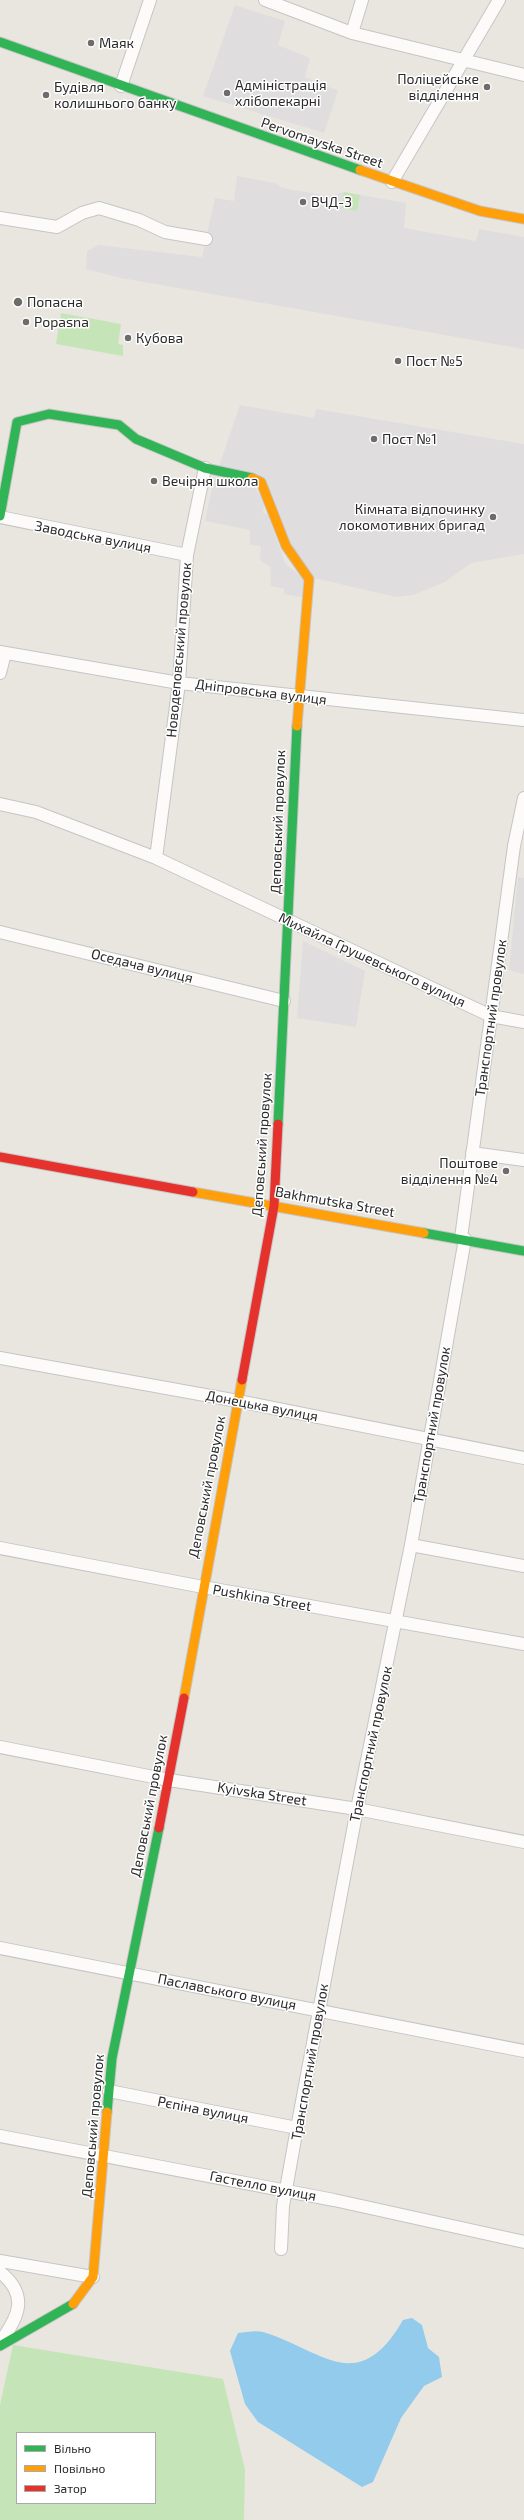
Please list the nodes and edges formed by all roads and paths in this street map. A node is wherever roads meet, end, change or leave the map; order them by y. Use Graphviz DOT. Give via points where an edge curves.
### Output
graph roads {
  1 [pos="150,0"];
  2 [pos="265,0"];
  3 [pos="362,0"];
  4 [pos="499,0"];
  5 [pos="352,33"];
  6 [pos="0,42"];
  7 [pos="464,60"];
  8 [pos="524,75"];
  9 [pos="120,86"];
  10 [pos="392,182"];
  11 [pos="0,218"];
  12 [pos="524,219"];
  13 [pos="206,239"];
  14 [pos="205,468"];
  15 [pos="0,516"];
  16 [pos="187,555"];
  17 [pos="3,652"];
  18 [pos="0,673"];
  19 [pos="179,683"];
  20 [pos="298,697"];
  21 [pos="524,720"];
  22 [pos="524,798"];
  23 [pos="0,804"];
  24 [pos="156,858"];
  25 [pos="288,920"];
  26 [pos="0,932"];
  27 [pos="284,1001"];
  28 [pos="491,1016"];
  29 [pos="524,1022"];
  30 [pos="472,1153"];
  31 [pos="0,1157"];
  32 [pos="524,1160"];
  33 [pos="274,1206"];
  34 [pos="463,1239"];
  35 [pos="524,1251"];
  36 [pos="0,1358"];
  37 [pos="238,1401"];
  38 [pos="430,1439"];
  39 [pos="524,1458"];
  40 [pos="412,1545"];
  41 [pos="0,1548"];
  42 [pos="524,1566"];
  43 [pos="203,1588"];
  44 [pos="396,1622"];
  45 [pos="524,1644"];
  46 [pos="0,1747"];
  47 [pos="170,1780"];
  48 [pos="357,1809"];
  49 [pos="524,1842"];
  50 [pos="0,1948"];
  51 [pos="130,1973"];
  52 [pos="319,2010"];
  53 [pos="524,2051"];
  54 [pos="109,2091"];
  55 [pos="297,2128"];
  56 [pos="0,2136"];
  57 [pos="104,2156"];
  58 [pos="286,2191"];
  59 [pos="524,2242"];
  60 [pos="281,2249"];
  61 [pos="0,2261"];
  62 [pos="0,2272"];
  63 [pos="93,2277"];
  64 [pos="0,2342"];
  65 [pos="0,2346"];
  1 -- 9 [label="street"];
  2 -- 5 [label="street"];
  3 -- 5 [label="street"];
  4 -- 7 [label="street"];
  5 -- 7 [label="street"];
  6 -- 9 [label="street, Pervomayska Street"];
  7 -- 8 [label="street"];
  7 -- 10 [label="street"];
  9 -- 10 [label="street, Pervomayska Street"];
  10 -- 12 [label="street, Pervomayska Street" via="480,211"];
  11 -- 13 [label="street" via="57,227 82,212 99,208 139,220 165,232"];
  14 -- 15 [label="street" via="136,438 119,425 49,414 17,422"];
  14 -- 16 [label="street, Новодеповський провулок"];
  14 -- 20 [label="street, Деповський провулок" via="247,476 261,482 286,546 309,579"];
  15 -- 16 [label="street, Заводська вулиця"];
  16 -- 19 [label="street, Новодеповський провулок"];
  17 -- 18 [label="street"];
  17 -- 19 [label="street, Дніпровська вулиця"];
  19 -- 20 [label="street, Дніпровська вулиця"];
  19 -- 24 [label="street, Новодеповський провулок"];
  20 -- 21 [label="street, Дніпровська вулиця"];
  20 -- 25 [label="street, Деповський провулок"];
  22 -- 28 [label="street, Транспортний провулок" via="514,846"];
  23 -- 24 [label="street, Михайла Грушевського вулиця" via="36,812"];
  24 -- 25 [label="street, Михайла Грушевського вулиця"];
  25 -- 27 [label="street, Деповський провулок"];
  25 -- 28 [label="street, Михайла Грушевського вулиця"];
  26 -- 27 [label="street, Оседача вулиця"];
  27 -- 33 [label="street, Деповський провулок"];
  28 -- 29 [label="street, Михайла Грушевського вулиця"];
  28 -- 30 [label="street, Транспортний провулок"];
  30 -- 32 [label="street"];
  30 -- 34 [label="street, Транспортний провулок"];
  31 -- 33 [label="street, Bakhmutska Street"];
  33 -- 34 [label="street, Bakhmutska Street"];
  33 -- 37 [label="street, Деповський провулок"];
  34 -- 35 [label="street, Bakhmutska Street"];
  34 -- 38 [label="street, Транспортний провулок"];
  36 -- 37 [label="street, Донецька вулиця"];
  37 -- 38 [label="street, Донецька вулиця"];
  37 -- 43 [label="street, Деповський провулок"];
  38 -- 39 [label="street, Донецька вулиця"];
  38 -- 40 [label="street, Транспортний провулок"];
  40 -- 42 [label="street"];
  40 -- 44 [label="street, Транспортний провулок"];
  41 -- 43 [label="street, Pushkina Street"];
  43 -- 44 [label="street, Pushkina Street"];
  43 -- 47 [label="street, Деповський провулок"];
  44 -- 45 [label="street, Pushkina Street"];
  44 -- 48 [label="street, Транспортний провулок"];
  46 -- 47 [label="street, Kyivska Street"];
  47 -- 48 [label="street, Kyivska Street"];
  47 -- 51 [label="street, Деповський провулок"];
  48 -- 49 [label="street, Kyivska Street"];
  48 -- 52 [label="street, Транспортний провулок"];
  50 -- 51 [label="street, Паславського вулиця"];
  51 -- 52 [label="street, Паславського вулиця"];
  51 -- 54 [label="street, Деповський провулок" via="112,2058"];
  52 -- 53 [label="street, Паславського вулиця"];
  52 -- 55 [label="street, Транспортний провулок"];
  54 -- 55 [label="street, Рєпіна вулиця"];
  54 -- 57 [label="street, Деповський провулок"];
  55 -- 58 [label="street, Транспортний провулок"];
  56 -- 57 [label="street, Гастелло вулиця"];
  57 -- 58 [label="street, Гастелло вулиця"];
  57 -- 63 [label="street, Деповський провулок"];
  58 -- 59 [label="street, Гастелло вулиця"];
  58 -- 60 [label="street, Транспортний провулок"];
  61 -- 63 [label="street"];
  62 -- 64 [label="street" via="9,2278 19,2301 15,2322"];
  63 -- 65 [label="street" via="72,2305"];
}
